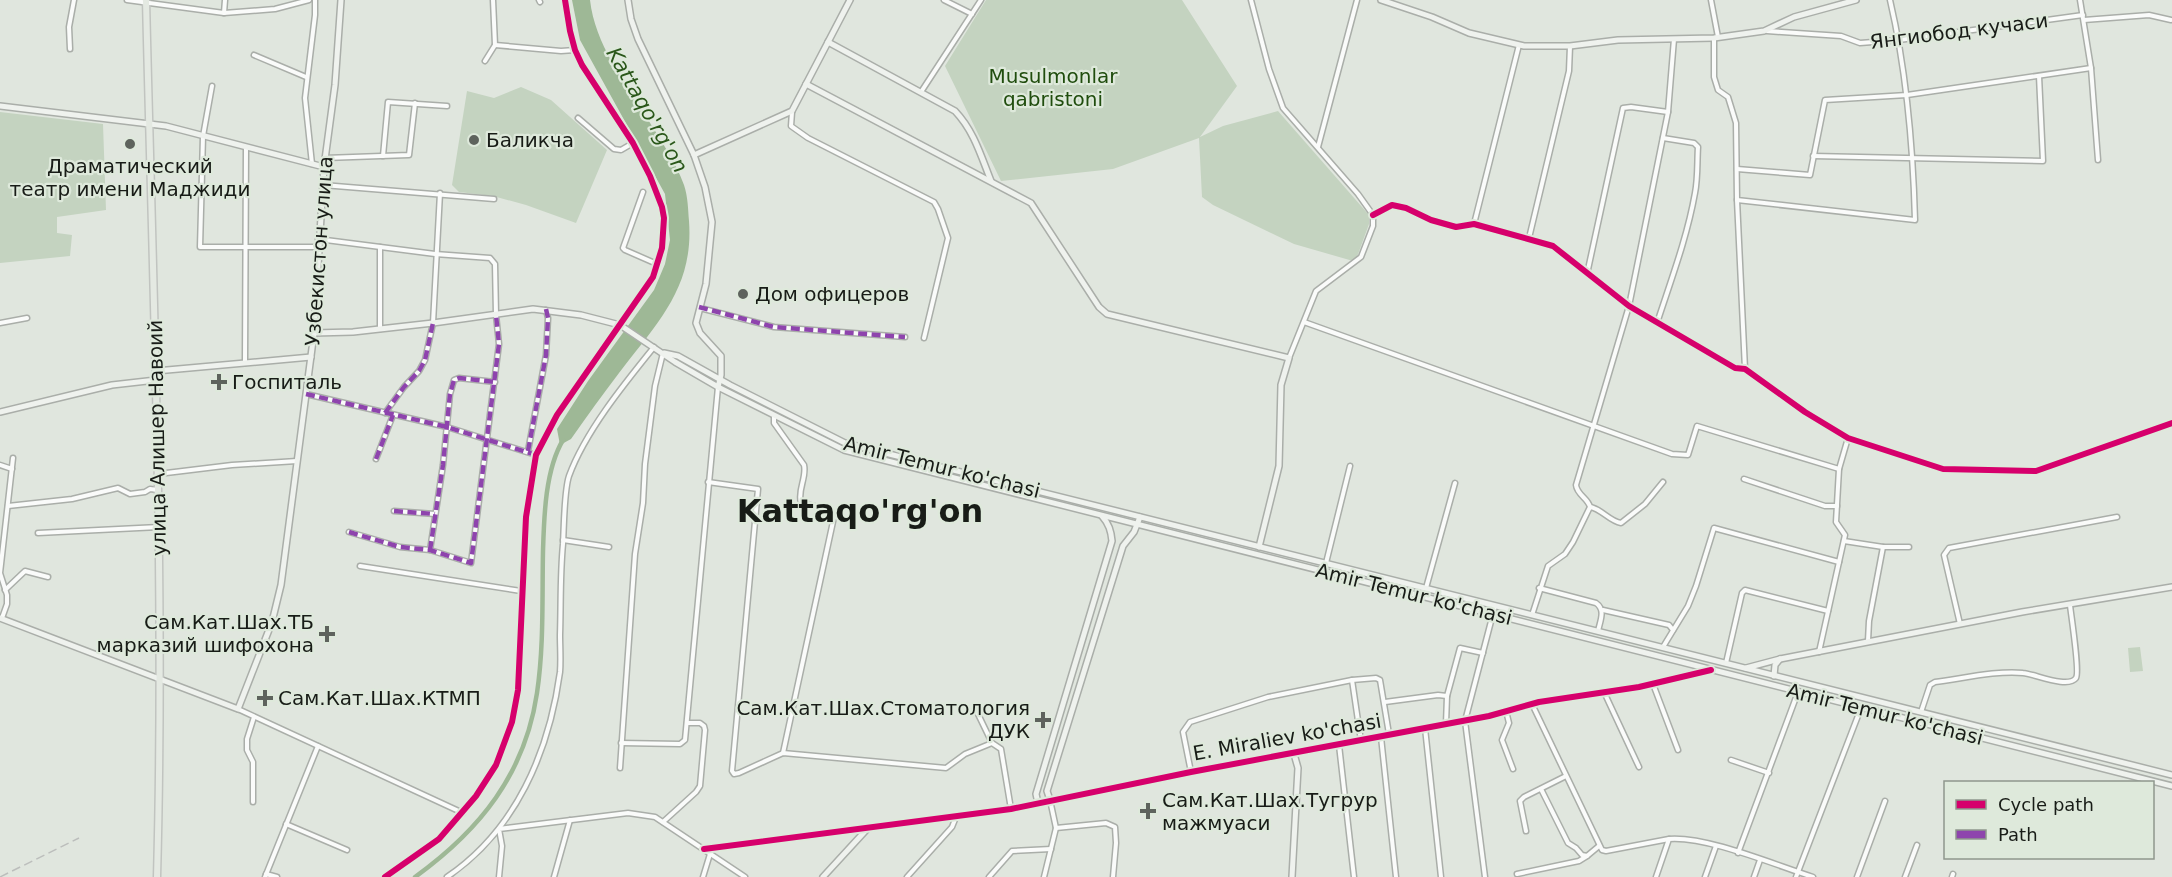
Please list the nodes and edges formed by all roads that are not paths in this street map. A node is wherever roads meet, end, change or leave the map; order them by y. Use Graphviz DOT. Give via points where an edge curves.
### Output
graph roads {
  1 [pos="74,0"];
  2 [pos="127,0"];
  3 [pos="225,0"];
  4 [pos="309,0"];
  5 [pos="315,0"];
  6 [pos="342,0"];
  7 [pos="493,0"];
  8 [pos="565,0"];
  9 [pos="628,0"];
  10 [pos="850,0"];
  11 [pos="944,0"];
  12 [pos="981,0"];
  13 [pos="1251,0"];
  14 [pos="1357,0"];
  15 [pos="1381,0"];
  16 [pos="1711,0"];
  17 [pos="1856,0"];
  18 [pos="1890,0"];
  19 [pos="2080,0"];
  20 [pos="146,1"];
  21 [pos="224,13"];
  22 [pos="972,14"];
  23 [pos="2084,18"];
  24 [pos="2171,20"];
  25 [pos="1764,30"];
  26 [pos="1716,37"];
  27 [pos="1674,39"];
  28 [pos="1899,40"];
  29 [pos="828,42"];
  30 [pos="495,45"];
  31 [pos="1519,45"];
  32 [pos="1570,46"];
  33 [pos="70,49"];
  34 [pos="575,50"];
  35 [pos="254,55"];
  36 [pos="485,61"];
  37 [pos="2091,68"];
  38 [pos="2039,76"];
  39 [pos="306,77"];
  40 [pos="806,84"];
  41 [pos="212,86"];
  42 [pos="921,93"];
  43 [pos="1907,95"];
  44 [pos="415,103"];
  45 [pos="0,106"];
  46 [pos="447,106"];
  47 [pos="792,111"];
  48 [pos="1668,112"];
  49 [pos="578,118"];
  50 [pos="150,124"];
  51 [pos="203,136"];
  52 [pos="1663,138"];
  53 [pos="633,143"];
  54 [pos="246,147"];
  55 [pos="1318,148"];
  56 [pos="694,155"];
  57 [pos="383,156"];
  58 [pos="1813,156"];
  59 [pos="325,158"];
  60 [pos="1913,159"];
  61 [pos="2098,160"];
  62 [pos="312,164"];
  63 [pos="324,167"];
  64 [pos="1737,169"];
  65 [pos="991,181"];
  66 [pos="322,185"];
  67 [pos="643,192"];
  68 [pos="440,193"];
  69 [pos="494,199"];
  70 [pos="1737,200"];
  71 [pos="1373,215"];
  72 [pos="1474,224"];
  73 [pos="1529,238"];
  74 [pos="318,239"];
  75 [pos="245,246"];
  76 [pos="318,247"];
  77 [pos="380,247"];
  78 [pos="435,254"];
  79 [pos="657,264"];
  80 [pos="1587,274"];
  81 [pos="1629,306"];
  82 [pos="699,308"];
  83 [pos="546,309"];
  84 [pos="496,315"];
  85 [pos="27,318"];
  86 [pos="0,322"];
  87 [pos="1304,322"];
  88 [pos="434,323"];
  89 [pos="1658,323"];
  90 [pos="622,326"];
  91 [pos="380,329"];
  92 [pos="314,333"];
  93 [pos="905,338"];
  94 [pos="924,338"];
  95 [pos="651,345"];
  96 [pos="663,352"];
  97 [pos="311,357"];
  98 [pos="1288,358"];
  99 [pos="245,363"];
  100 [pos="1745,369"];
  101 [pos="156,371"];
  102 [pos="156,380"];
  103 [pos="720,380"];
  104 [pos="495,382"];
  105 [pos="718,387"];
  106 [pos="306,394"];
  107 [pos="0,411"];
  108 [pos="385,413"];
  109 [pos="393,415"];
  110 [pos="774,416"];
  111 [pos="2172,423"];
  112 [pos="1593,425"];
  113 [pos="447,427"];
  114 [pos="1848,438"];
  115 [pos="488,439"];
  116 [pos="528,451"];
  117 [pos="536,455"];
  118 [pos="13,458"];
  119 [pos="376,459"];
  120 [pos="297,461"];
  121 [pos="914,464"];
  122 [pos="0,465"];
  123 [pos="1350,466"];
  124 [pos="12,469"];
  125 [pos="1839,469"];
  126 [pos="158,474"];
  127 [pos="1744,479"];
  128 [pos="708,482"];
  129 [pos="1663,482"];
  130 [pos="1455,483"];
  131 [pos="158,490"];
  132 [pos="8,506"];
  133 [pos="1837,506"];
  134 [pos="1590,507"];
  135 [pos="394,511"];
  136 [pos="435,514"];
  137 [pos="1101,515"];
  138 [pos="1140,517"];
  139 [pos="2117,517"];
  140 [pos="1137,525"];
  141 [pos="159,527"];
  142 [pos="349,532"];
  143 [pos="38,533"];
  144 [pos="563,540"];
  145 [pos="1844,541"];
  146 [pos="1259,546"];
  147 [pos="1909,547"];
  148 [pos="609,548"];
  149 [pos="1883,548"];
  150 [pos="430,550"];
  151 [pos="1257,555"];
  152 [pos="1839,562"];
  153 [pos="1326,563"];
  154 [pos="360,566"];
  155 [pos="48,577"];
  156 [pos="2172,587"];
  157 [pos="1426,588"];
  158 [pos="1539,588"];
  159 [pos="5,590"];
  160 [pos="521,591"];
  161 [pos="2070,605"];
  162 [pos="1495,606"];
  163 [pos="1603,610"];
  164 [pos="1828,610"];
  165 [pos="1493,614"];
  166 [pos="1532,615"];
  167 [pos="1,618"];
  168 [pos="1960,624"];
  169 [pos="1673,631"];
  170 [pos="1598,632"];
  171 [pos="1868,642"];
  172 [pos="1663,648"];
  173 [pos="1819,652"];
  174 [pos="1483,653"];
  175 [pos="1780,659"];
  176 [pos="1726,664"];
  177 [pos="1745,669"];
  178 [pos="1711,670"];
  179 [pos="1774,676"];
  180 [pos="160,678"];
  181 [pos="1352,680"];
  182 [pos="1653,684"];
  183 [pos="1805,684"];
  184 [pos="1604,692"];
  185 [pos="1800,693"];
  186 [pos="1447,696"];
  187 [pos="1385,702"];
  188 [pos="1532,704"];
  189 [pos="1861,708"];
  190 [pos="238,709"];
  191 [pos="1506,711"];
  192 [pos="977,712"];
  193 [pos="1921,713"];
  194 [pos="254,717"];
  195 [pos="1465,720"];
  196 [pos="687,723"];
  197 [pos="1446,724"];
  198 [pos="1425,728"];
  199 [pos="1390,735"];
  200 [pos="1381,737"];
  201 [pos="1361,741"];
  202 [pos="621,743"];
  203 [pos="992,743"];
  204 [pos="2042,743"];
  205 [pos="1339,745"];
  206 [pos="318,746"];
  207 [pos="1678,750"];
  208 [pos="783,753"];
  209 [pos="1294,754"];
  210 [pos="2040,754"];
  211 [pos="1731,760"];
  212 [pos="1639,767"];
  213 [pos="620,768"];
  214 [pos="1513,769"];
  215 [pos="1191,772"];
  216 [pos="1769,773"];
  217 [pos="2172,775"];
  218 [pos="1566,776"];
  219 [pos="2151,781"];
  220 [pos="2154,782"];
  221 [pos="2172,786"];
  222 [pos="1541,789"];
  223 [pos="1050,800"];
  224 [pos="1885,801"];
  225 [pos="254,802"];
  226 [pos="1038,803"];
  227 [pos="1011,809"];
  228 [pos="463,813"];
  229 [pos="956,817"];
  230 [pos="570,820"];
  231 [pos="663,822"];
  232 [pos="286,824"];
  233 [pos="868,828"];
  234 [pos="1056,828"];
  235 [pos="499,829"];
  236 [pos="1526,831"];
  237 [pos="1669,839"];
  238 [pos="1917,845"];
  239 [pos="1599,846"];
  240 [pos="1716,846"];
  241 [pos="704,849"];
  242 [pos="1052,849"];
  243 [pos="347,850"];
  244 [pos="1738,853"];
  245 [pos="710,854"];
  246 [pos="1587,856"];
  247 [pos="1760,860"];
  248 [pos="1517,874"];
  249 [pos="1797,874"];
  250 [pos="265,876"];
  251 [pos="157,877"];
  252 [pos="277,877"];
  253 [pos="385,877"];
  254 [pos="447,877"];
  255 [pos="499,877"];
  256 [pos="554,877"];
  257 [pos="703,877"];
  258 [pos="745,877"];
  259 [pos="823,877"];
  260 [pos="907,877"];
  261 [pos="989,877"];
  262 [pos="1044,877"];
  263 [pos="1113,877"];
  264 [pos="1292,877"];
  265 [pos="1353,877"];
  266 [pos="1396,877"];
  267 [pos="1441,877"];
  268 [pos="1485,877"];
  269 [pos="1656,877"];
  270 [pos="1705,877"];
  271 [pos="1754,877"];
  272 [pos="1813,877"];
  273 [pos="1857,877"];
  274 [pos="1905,877"];
  1 -- 33 [label="street"];
  2 -- 20 [label="street"];
  3 -- 21 [label="street"];
  4 -- 21 [label="street" via="275,9"];
  5 -- 39 [label="street"];
  6 -- 59 [label="street, Узбекистон улица"];
  7 -- 30 [label="street"];
  8 -- 34 [label="street"];
  9 -- 56 [label="street" via="638,39"];
  10 -- 29 [label="street"];
  11 -- 22 [label="street"];
  12 -- 22 [label="street"];
  13 -- 55 [label="street" via="1284,108"];
  14 -- 55 [label="street"];
  15 -- 31 [label="street, Янгиобод кучаси" via="1469,33"];
  16 -- 26 [label="street"];
  17 -- 25 [label="street, Янгиобод кучаси" via="1794,17"];
  18 -- 28 [label="street"];
  19 -- 23 [label="street"];
  20 -- 21 [label="street"];
  20 -- 50 [label="main road, улица Алишер Навоий"];
  22 -- 42 [label="street"];
  23 -- 24 [label="street, Янгиобод кучаси" via="2149,15"];
  23 -- 28 [label="street, Янгиобод кучаси"];
  23 -- 37 [label="street"];
  25 -- 26 [label="street, Янгиобод кучаси"];
  25 -- 28 [label="street, Янгиобод кучаси" via="1841,36 1860,43"];
  26 -- 27 [label="street, Янгиобод кучаси"];
  26 -- 64 [label="street" via="1714,77 1718,90 1728,97 1736,123"];
  27 -- 32 [label="street, Янгиобод кучаси"];
  27 -- 48 [label="street"];
  28 -- 43 [label="street"];
  29 -- 40 [label="street"];
  29 -- 42 [label="street"];
  30 -- 34 [label="street"];
  30 -- 36 [label="street"];
  31 -- 32 [label="street, Янгиобод кучаси"];
  31 -- 72 [label="street"];
  32 -- 73 [label="street" via="1569,71"];
  34 -- 53 [label="street"];
  35 -- 39 [label="street"];
  37 -- 38 [label="street"];
  37 -- 61 [label="street"];
  38 -- 43 [label="street"];
  38 -- 60 [label="street" via="2043,161"];
  39 -- 62 [label="street"];
  40 -- 47 [label="street"];
  40 -- 65 [label="street"];
  41 -- 51 [label="street"];
  42 -- 65 [label="street" via="955,111 964,121"];
  43 -- 58 [label="street" via="1825,100"];
  43 -- 60 [label="street"];
  44 -- 46 [label="street"];
  44 -- 57 [label="street" via="410,154"];
  44 -- 57 [label="street" via="388,102"];
  45 -- 50 [label="street"];
  47 -- 56 [label="street"];
  47 -- 94 [label="street" via="791,126 808,138 934,202 948,238"];
  48 -- 52 [label="street"];
  48 -- 80 [label="street" via="1623,108"];
  49 -- 53 [label="street" via="614,149 621,150"];
  50 -- 51 [label="street"];
  50 -- 101 [label="main road, улица Алишер Навоий"];
  51 -- 54 [label="street"];
  51 -- 75 [label="street" via="200,247"];
  52 -- 81 [label="street"];
  52 -- 89 [label="street" via="1698,147 1696,191"];
  53 -- 79 [label="street" via="662,207 664,230"];
  54 -- 62 [label="street"];
  54 -- 75 [label="street"];
  55 -- 71 [label="street"];
  56 -- 82 [label="street" via="712,222 706,284"];
  57 -- 59 [label="street"];
  58 -- 60 [label="street"];
  58 -- 64 [label="street" via="1810,175"];
  59 -- 63 [label="street, Узбекистон улица"];
  60 -- 70 [label="street" via="1915,220"];
  62 -- 63 [label="street"];
  63 -- 66 [label="street, Узбекистон улица"];
  64 -- 70 [label="street"];
  65 -- 98 [label="street" via="1036,208 1107,314"];
  66 -- 68 [label="street"];
  66 -- 74 [label="street, Узбекистон улица"];
  67 -- 79 [label="street" via="623,248"];
  68 -- 69 [label="street"];
  68 -- 78 [label="street"];
  70 -- 100 [label="street"];
  71 -- 72 [label="street" via="1392,205 1456,227"];
  71 -- 87 [label="street" via="1373,226 1361,257 1316,291"];
  72 -- 73 [label="street"];
  73 -- 80 [label="street" via="1553,246"];
  74 -- 76 [label="street, Узбекистон улица"];
  74 -- 77 [label="street"];
  75 -- 76 [label="street"];
  75 -- 99 [label="street"];
  76 -- 92 [label="street, Узбекистон улица"];
  77 -- 78 [label="street"];
  77 -- 91 [label="street"];
  78 -- 84 [label="street" via="494,260"];
  78 -- 88 [label="street"];
  79 -- 90 [label="street"];
  80 -- 81 [label="street"];
  81 -- 89 [label="street"];
  81 -- 112 [label="street"];
  82 -- 93 [label="street" via="774,327"];
  82 -- 103 [label="street" via="696,323 700,333 721,356"];
  83 -- 84 [label="street"];
  83 -- 90 [label="street"];
  83 -- 116 [label="street" via="546,355"];
  84 -- 88 [label="street"];
  84 -- 104 [label="street" via="499,344"];
  85 -- 86 [label="street"];
  87 -- 98 [label="street"];
  87 -- 112 [label="street"];
  88 -- 91 [label="street"];
  88 -- 108 [label="street" via="425,360"];
  89 -- 100 [label="street" via="1735,368"];
  90 -- 95 [label="street"];
  90 -- 117 [label="street" via="557,415"];
  91 -- 92 [label="street"];
  92 -- 97 [label="street, Узбекистон улица"];
  95 -- 96 [label="street"];
  95 -- 144 [label="street" via="594,428 568,478"];
  96 -- 103 [label="street, Amir Temur ko'chasi" via="678,356"];
  96 -- 105 [label="street, Amir Temur ko'chasi"];
  96 -- 202 [label="street" via="655,386 635,554"];
  97 -- 99 [label="street"];
  97 -- 106 [label="street, Узбекистон улица"];
  98 -- 146 [label="street" via="1281,386 1279,466"];
  99 -- 101 [label="street"];
  100 -- 114 [label="street"];
  101 -- 102 [label="main road, улица Алишер Навоий"];
  102 -- 107 [label="street" via="112,385"];
  102 -- 126 [label="main road, улица Алишер Навоий"];
  103 -- 105 [label="street"];
  103 -- 121 [label="street, Amir Temur ko'chasi" via="835,439"];
  104 -- 113 [label="street" via="454,380"];
  104 -- 115 [label="street"];
  105 -- 110 [label="street, Amir Temur ko'chasi"];
  105 -- 128 [label="street"];
  106 -- 108 [label="street"];
  106 -- 120 [label="street, Узбекистон улица"];
  108 -- 109 [label="street"];
  109 -- 113 [label="street"];
  109 -- 119 [label="street"];
  110 -- 121 [label="street, Amir Temur ko'chasi" via="844,450"];
  110 -- 208 [label="street" via="774,423 804,465 801,503 830,510 834,517"];
  111 -- 114 [label="street" via="2036,471 1943,469"];
  112 -- 125 [label="street" via="1672,454 1688,455 1697,426"];
  112 -- 134 [label="street" via="1576,485"];
  113 -- 115 [label="street"];
  113 -- 136 [label="street"];
  114 -- 125 [label="street"];
  115 -- 116 [label="street"];
  115 -- 150 [label="street" via="471,564"];
  116 -- 117 [label="street"];
  117 -- 160 [label="street" via="526,518"];
  118 -- 124 [label="street"];
  120 -- 126 [label="street"];
  120 -- 190 [label="street, Узбекистон улица" via="281,585 272,622"];
  121 -- 137 [label="street, Amir Temur ko'chasi"];
  121 -- 138 [label="street, Amir Temur ko'chasi"];
  122 -- 124 [label="street"];
  123 -- 153 [label="street"];
  124 -- 132 [label="street"];
  125 -- 133 [label="street"];
  126 -- 131 [label="main road, улица Алишер Навоий"];
  127 -- 133 [label="street" via="1825,506"];
  128 -- 196 [label="street"];
  128 -- 208 [label="street" via="758,489 732,771 739,773"];
  129 -- 134 [label="street" via="1621,524"];
  130 -- 157 [label="street"];
  131 -- 132 [label="street" via="130,494 118,488 72,499"];
  131 -- 141 [label="main road, улица Алишер Навоий"];
  132 -- 159 [label="street" via="0,573"];
  133 -- 145 [label="street" via="1836,522 1845,535"];
  134 -- 158 [label="street" via="1569,548 1548,567"];
  135 -- 136 [label="street"];
  136 -- 150 [label="street"];
  137 -- 140 [label="street, Amir Temur ko'chasi"];
  137 -- 226 [label="street" via="1112,532 1112,541 1035,794"];
  138 -- 140 [label="street"];
  138 -- 146 [label="street, Amir Temur ko'chasi"];
  139 -- 168 [label="street" via="1949,548 1944,555"];
  140 -- 151 [label="street, Amir Temur ko'chasi"];
  140 -- 223 [label="street" via="1123,546 1047,791"];
  141 -- 143 [label="street"];
  141 -- 180 [label="main road, улица Алишер Навоий"];
  142 -- 150 [label="street" via="400,547"];
  144 -- 148 [label="street"];
  144 -- 235 [label="street" via="560,671 545,744 517,804"];
  145 -- 149 [label="street"];
  145 -- 152 [label="street"];
  146 -- 151 [label="street"];
  146 -- 153 [label="street, Amir Temur ko'chasi"];
  147 -- 149 [label="street"];
  149 -- 171 [label="street"];
  151 -- 165 [label="street, Amir Temur ko'chasi"];
  152 -- 164 [label="street"];
  152 -- 169 [label="street" via="1716,527 1696,586"];
  153 -- 157 [label="street, Amir Temur ko'chasi"];
  154 -- 160 [label="street"];
  155 -- 159 [label="street" via="25,571"];
  156 -- 161 [label="street"];
  157 -- 162 [label="street, Amir Temur ko'chasi"];
  158 -- 163 [label="street" via="1596,603"];
  158 -- 166 [label="street"];
  159 -- 167 [label="street" via="7,604"];
  160 -- 228 [label="street" via="520,670 512,722 496,765"];
  161 -- 168 [label="street"];
  161 -- 193 [label="street" via="2078,671 2074,681 2066,683 2023,673 1935,682 1930,685"];
  162 -- 165 [label="street"];
  162 -- 166 [label="street, Amir Temur ko'chasi"];
  163 -- 169 [label="street" via="1669,625"];
  163 -- 170 [label="street"];
  164 -- 173 [label="street"];
  164 -- 176 [label="street" via="1745,590"];
  165 -- 174 [label="street"];
  165 -- 178 [label="street, Amir Temur ko'chasi"];
  166 -- 170 [label="street, Amir Temur ko'chasi"];
  167 -- 180 [label="street"];
  168 -- 171 [label="street"];
  169 -- 172 [label="street"];
  170 -- 172 [label="street, Amir Temur ko'chasi"];
  171 -- 173 [label="street"];
  172 -- 176 [label="street, Amir Temur ko'chasi"];
  173 -- 175 [label="street"];
  174 -- 186 [label="street" via="1460,648"];
  174 -- 195 [label="street"];
  175 -- 177 [label="street"];
  175 -- 179 [label="street"];
  176 -- 177 [label="street, Amir Temur ko'chasi"];
  177 -- 179 [label="street, Amir Temur ko'chasi"];
  178 -- 182 [label="street, E. Miraliev ko'chasi"];
  178 -- 185 [label="street, Amir Temur ko'chasi"];
  179 -- 183 [label="street, Amir Temur ko'chasi"];
  180 -- 190 [label="street"];
  180 -- 251 [label="main road, улица Алишер Навоий"];
  181 -- 187 [label="street" via="1380,680"];
  181 -- 201 [label="street"];
  181 -- 215 [label="street" via="1268,698 1190,722 1183,732"];
  182 -- 184 [label="street, E. Miraliev ko'chasi"];
  182 -- 207 [label="street"];
  183 -- 185 [label="street"];
  183 -- 193 [label="street, Amir Temur ko'chasi"];
  184 -- 188 [label="street, E. Miraliev ko'chasi"];
  184 -- 212 [label="street"];
  185 -- 189 [label="street, Amir Temur ko'chasi"];
  185 -- 216 [label="street"];
  186 -- 187 [label="street"];
  186 -- 197 [label="street"];
  187 -- 199 [label="street"];
  188 -- 191 [label="street, E. Miraliev ko'chasi"];
  188 -- 218 [label="street"];
  189 -- 210 [label="street, Amir Temur ko'chasi"];
  189 -- 249 [label="street"];
  190 -- 194 [label="street"];
  191 -- 195 [label="street, E. Miraliev ko'chasi"];
  191 -- 214 [label="street" via="1509,723 1502,740"];
  192 -- 203 [label="street"];
  193 -- 204 [label="street, Amir Temur ko'chasi"];
  194 -- 206 [label="street"];
  194 -- 225 [label="street" via="247,739 253,762"];
  195 -- 197 [label="street, E. Miraliev ko'chasi"];
  195 -- 268 [label="street"];
  196 -- 202 [label="street" via="680,744"];
  196 -- 231 [label="street" via="699,723 705,730 699,786"];
  197 -- 198 [label="street, E. Miraliev ko'chasi"];
  198 -- 199 [label="street, E. Miraliev ko'chasi"];
  198 -- 267 [label="street"];
  199 -- 200 [label="street, E. Miraliev ko'chasi"];
  200 -- 201 [label="street, E. Miraliev ko'chasi"];
  200 -- 266 [label="street"];
  201 -- 205 [label="street, E. Miraliev ko'chasi"];
  202 -- 213 [label="street"];
  203 -- 208 [label="street" via="965,754 946,768"];
  203 -- 227 [label="street" via="1001,748"];
  204 -- 210 [label="street"];
  204 -- 217 [label="street, Amir Temur ko'chasi"];
  205 -- 209 [label="street, E. Miraliev ko'chasi"];
  205 -- 265 [label="street"];
  206 -- 228 [label="street"];
  206 -- 232 [label="street"];
  209 -- 215 [label="street, E. Miraliev ko'chasi"];
  209 -- 264 [label="street" via="1298,768"];
  210 -- 219 [label="street, Amir Temur ko'chasi"];
  211 -- 216 [label="street"];
  215 -- 223 [label="street, E. Miraliev ko'chasi"];
  216 -- 244 [label="street"];
  218 -- 222 [label="street"];
  218 -- 239 [label="street"];
  220 -- 221 [label="street, Amir Temur ko'chasi"];
  222 -- 236 [label="street" via="1520,801"];
  222 -- 246 [label="street" via="1568,843"];
  223 -- 226 [label="street, E. Miraliev ko'chasi"];
  223 -- 234 [label="street"];
  224 -- 273 [label="street"];
  226 -- 227 [label="street, E. Miraliev ko'chasi"];
  227 -- 229 [label="street, E. Miraliev ko'chasi"];
  228 -- 253 [label="street" via="439,839"];
  229 -- 233 [label="street, E. Miraliev ko'chasi"];
  229 -- 260 [label="street" via="952,827"];
  230 -- 231 [label="street" via="628,813"];
  230 -- 235 [label="street"];
  230 -- 256 [label="street"];
  231 -- 241 [label="street"];
  232 -- 243 [label="street"];
  232 -- 250 [label="street"];
  233 -- 241 [label="street"];
  233 -- 259 [label="street"];
  234 -- 242 [label="street"];
  234 -- 263 [label="street" via="1106,824 1115,827"];
  235 -- 254 [label="street"];
  235 -- 255 [label="street"];
  237 -- 239 [label="street" via="1606,851"];
  237 -- 240 [label="street"];
  237 -- 269 [label="street"];
  238 -- 274 [label="street"];
  239 -- 246 [label="street"];
  240 -- 244 [label="street"];
  240 -- 270 [label="street"];
  241 -- 245 [label="street"];
  242 -- 261 [label="street" via="1012,851"];
  242 -- 262 [label="street"];
  244 -- 247 [label="street"];
  245 -- 257 [label="street"];
  245 -- 258 [label="street"];
  246 -- 248 [label="street"];
  247 -- 249 [label="street"];
  247 -- 271 [label="street"];
  249 -- 272 [label="street"];
  250 -- 252 [label="street"];
}
